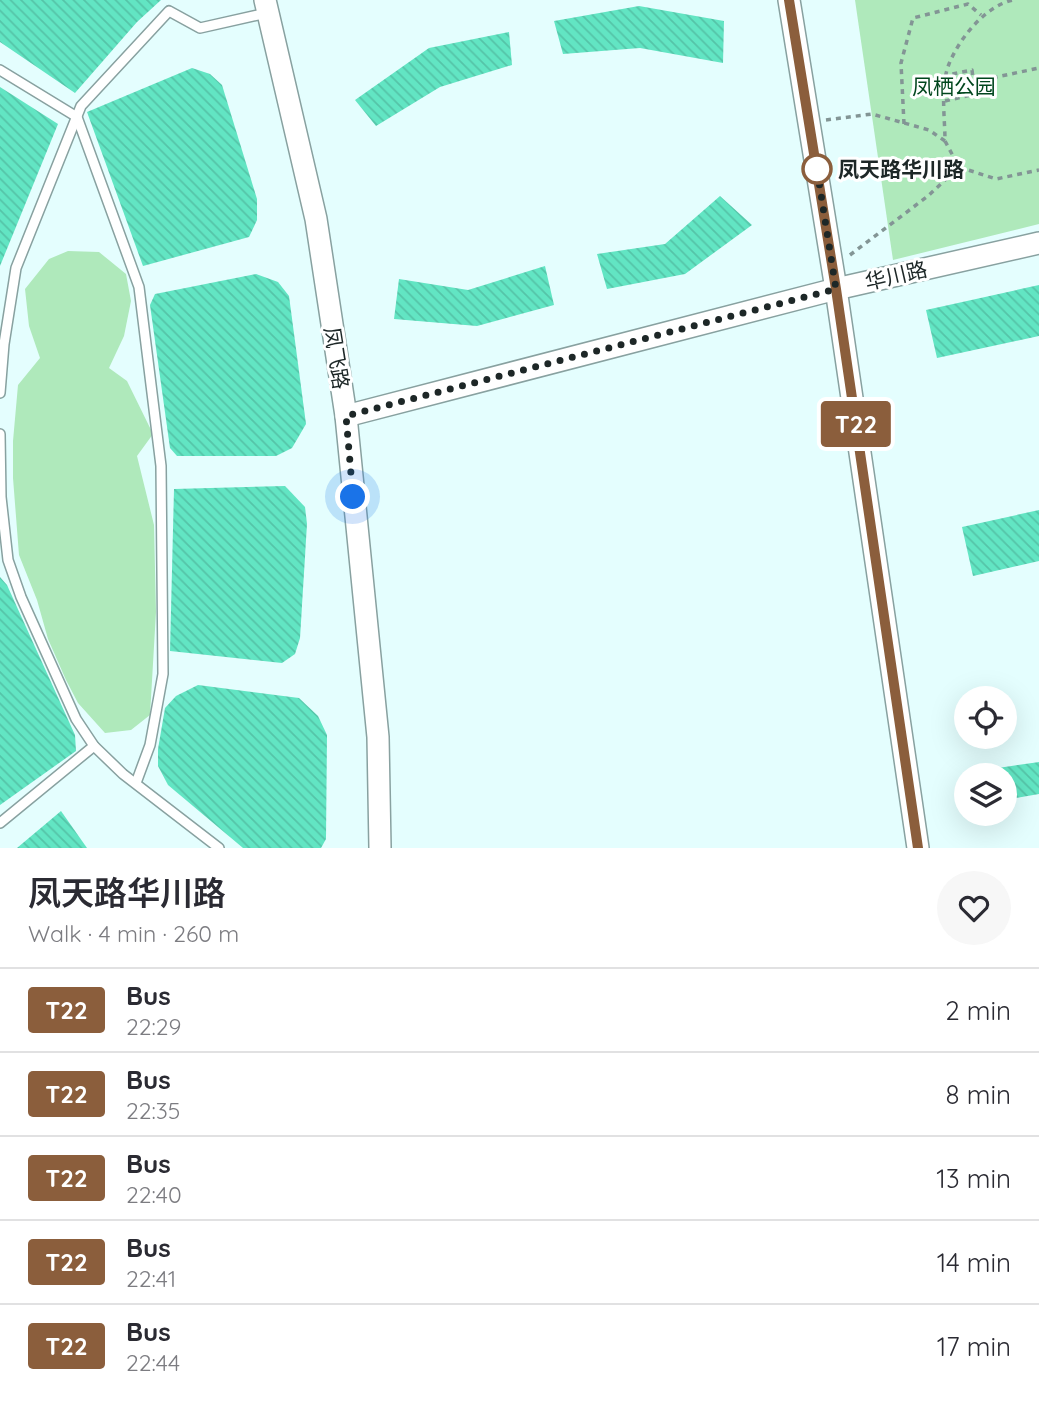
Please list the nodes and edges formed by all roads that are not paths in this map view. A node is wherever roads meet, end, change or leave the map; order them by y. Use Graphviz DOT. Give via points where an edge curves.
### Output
graph roads {
  1 [pos="789,0"];
  2 [pos="267,6"];
  3 [pos="0,70"];
  4 [pos="77,117"];
  5 [pos="1039,243"];
  6 [pos="835,279"];
  7 [pos="3,328"];
  8 [pos="0,393"];
  9 [pos="346,416"];
  10 [pos="0,434"];
  11 [pos="3,550"];
  12 [pos="94,746"];
  13 [pos="136,783"];
  14 [pos="0,823"];
  15 [pos="219,848"];
  16 [pos="380,848"];
  17 [pos="918,848"];
  1 -- 6 [label="street"];
  2 -- 4 [label="lane" via="200,29 169,11 81,106"];
  2 -- 9 [label="street, 凤飞路" via="316,219"];
  3 -- 4 [label="lane"];
  4 -- 7 [label="lane" via="16,268"];
  4 -- 13 [label="lane" via="139,287 161,466 163,674 150,745"];
  5 -- 6 [label="street, 华川路"];
  6 -- 9 [label="street, 华川路"];
  6 -- 17 [label="street"];
  7 -- 8 [label="lane"];
  9 -- 16 [label="street, 凤飞路" via="378,737"];
  10 -- 11 [label="lane"];
  11 -- 12 [label="lane" via="75,719"];
  12 -- 13 [label="lane"];
  12 -- 14 [label="lane"];
  13 -- 15 [label="lane"];
}
